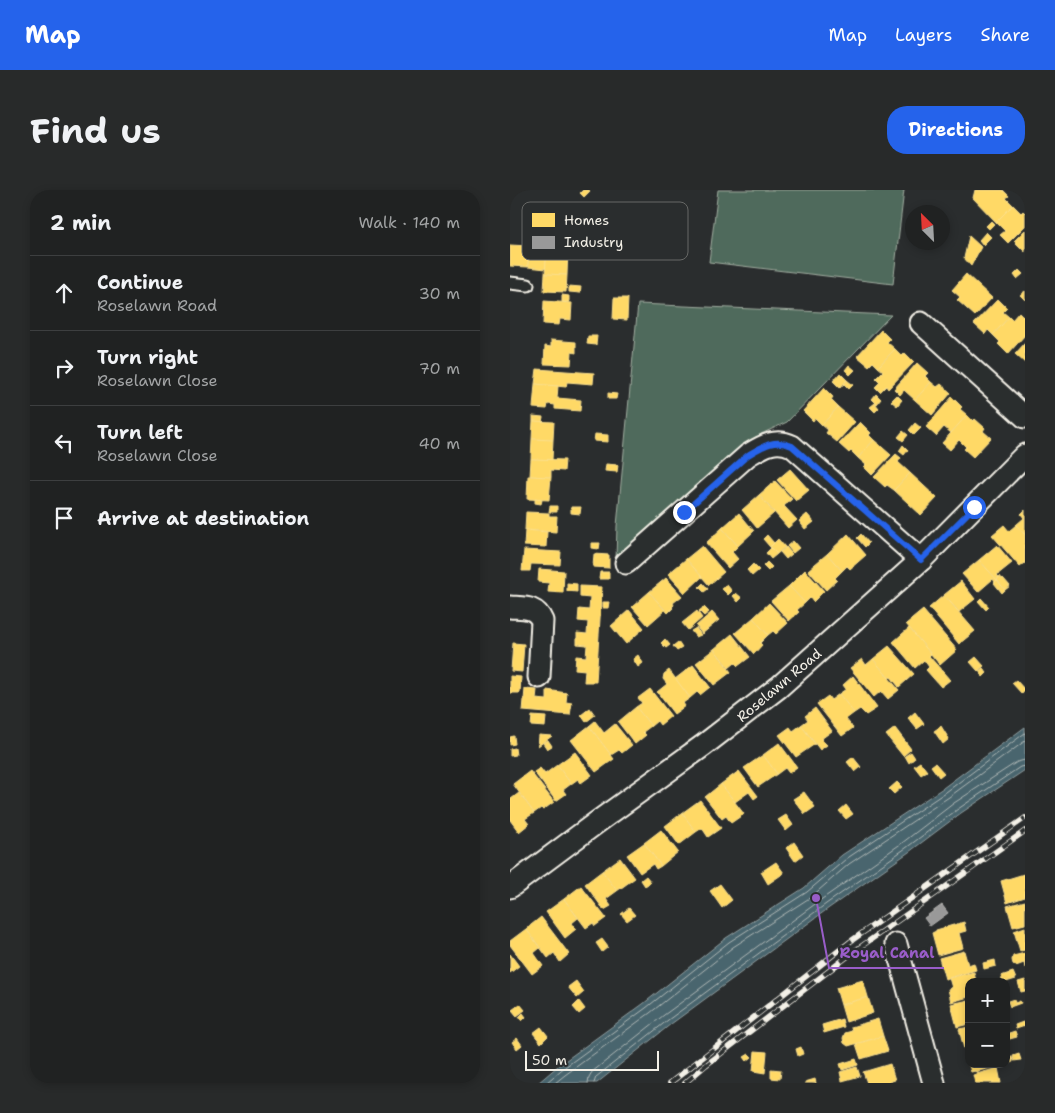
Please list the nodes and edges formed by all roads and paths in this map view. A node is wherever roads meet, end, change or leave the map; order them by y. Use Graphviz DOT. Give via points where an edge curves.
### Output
graph roads {
  1 [pos="510,283"];
  2 [pos="528,285"];
  3 [pos="921,323"];
  4 [pos="1025,417"];
  5 [pos="1025,455"];
  6 [pos="921,560"];
  7 [pos="626,563"];
  8 [pos="510,607"];
  9 [pos="539,678"];
  10 [pos="510,887"];
  11 [pos="896,944"];
  12 [pos="934,1083"];
  1 -- 2 [label="lane"];
  3 -- 4 [label="street"];
  5 -- 6 [label="street, Roselawn Road"];
  6 -- 7 [label="street" via="792,446 779,442 768,444 746,457"];
  6 -- 10 [label="street, Roselawn Road" via="779,687"];
  8 -- 9 [label="street" via="529,609 540,615"];
  11 -- 12 [label="street"];
}
